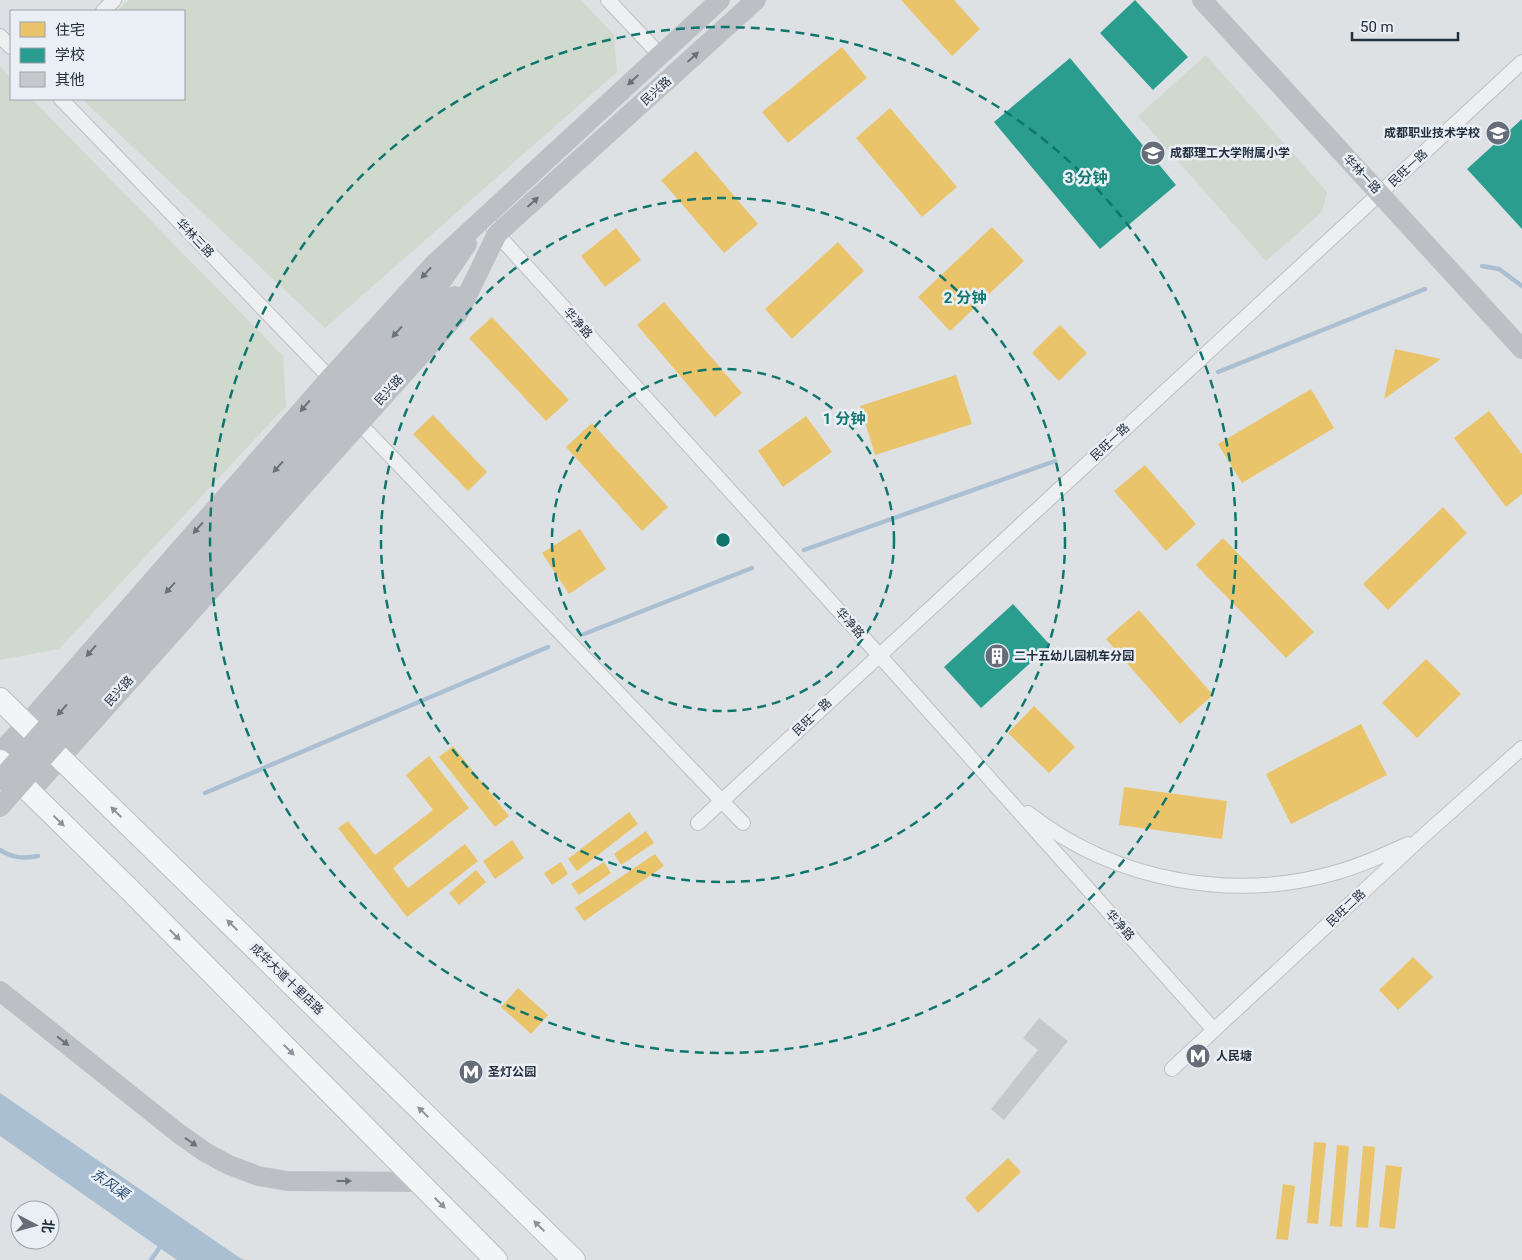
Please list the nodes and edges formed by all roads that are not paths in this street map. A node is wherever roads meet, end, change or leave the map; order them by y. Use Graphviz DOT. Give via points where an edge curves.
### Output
graph roads {
  1 [pos="114,0"];
  2 [pos="608,0"];
  3 [pos="720,0"];
  4 [pos="756,0"];
  5 [pos="1202,0"];
  6 [pos="104,10"];
  7 [pos="0,36"];
  8 [pos="10,46"];
  9 [pos="660,55"];
  10 [pos="1522,62"];
  11 [pos="62,100"];
  12 [pos="1379,194"];
  13 [pos="487,215"];
  14 [pos="497,234"];
  15 [pos="448,289"];
  16 [pos="1522,349"];
  17 [pos="330,378"];
  18 [pos="359,423"];
  19 [pos="879,655"];
  20 [pos="0,699"];
  21 [pos="26,725"];
  22 [pos="1522,748"];
  23 [pos="0,752"];
  24 [pos="60,758"];
  25 [pos="0,761"];
  26 [pos="0,780"];
  27 [pos="30,792"];
  28 [pos="1004,794"];
  29 [pos="722,801"];
  30 [pos="0,807"];
  31 [pos="698,822"];
  32 [pos="743,823"];
  33 [pos="1421,838"];
  34 [pos="0,991"];
  35 [pos="1214,1030"];
  36 [pos="1172,1069"];
  37 [pos="418,1182"];
  38 [pos="496,1260"];
  39 [pos="574,1260"];
  1 -- 6 [label="street"];
  2 -- 9 [label="street"];
  3 -- 9 [label="main road, 民兴路"];
  14 -- 4 [label="main road, 民兴路, one-way"];
  5 -- 12 [label="main road, 华林一路"];
  7 -- 8 [label="street"];
  9 -- 13 [label="main road, 民兴路, one-way"];
  10 -- 12 [label="street, 民旺一路"];
  11 -- 17 [label="street, 华林三路"];
  12 -- 16 [label="main road, 华林一路"];
  12 -- 19 [label="street, 民旺一路"];
  13 -- 14 [label="street, 华净路"];
  13 -- 15 [label="main road"];
  13 -- 17 [label="main road, 民兴路, one-way" via="434,264"];
  14 -- 15 [label="main road"];
  14 -- 18 [label="main road, 民兴路" via="459,312"];
  14 -- 19 [label="street, 华净路"];
  15 -- 26 [label="main road, one-way, bridge"];
  15 -- 30 [label="main road, 民兴路, bridge"];
  17 -- 21 [label="main road, 民兴路, one-way"];
  18 -- 24 [label="main road, 民兴路"];
  18 -- 29 [label="street"];
  19 -- 28 [label="street, 华净路"];
  19 -- 29 [label="street, 民旺一路"];
  20 -- 21 [label="main road, 成华大道十里店路"];
  21 -- 23 [label="main road, 民兴路"];
  21 -- 24 [label="main road, 成华大道十里店路"];
  22 -- 33 [label="street, 民旺二路"];
  24 -- 27 [label="main road, 民兴路"];
  39 -- 24 [label="main road, 成华大道十里店路, one-way"];
  25 -- 27 [label="main road"];
  27 -- 37 [label="main road, one-way"];
  28 -- 33 [label="street" via="1073,843 1110,861 1152,875 1196,884 1246,887 1340,872"];
  28 -- 35 [label="street, 华净路"];
  29 -- 31 [label="street, 民旺一路"];
  29 -- 32 [label="street"];
  33 -- 35 [label="street, 民旺二路"];
  34 -- 37 [label="main road, one-way" via="178,1133 229,1165 258,1176 287,1180"];
  35 -- 36 [label="street, 民旺二路"];
  37 -- 38 [label="main road, one-way"];
}
